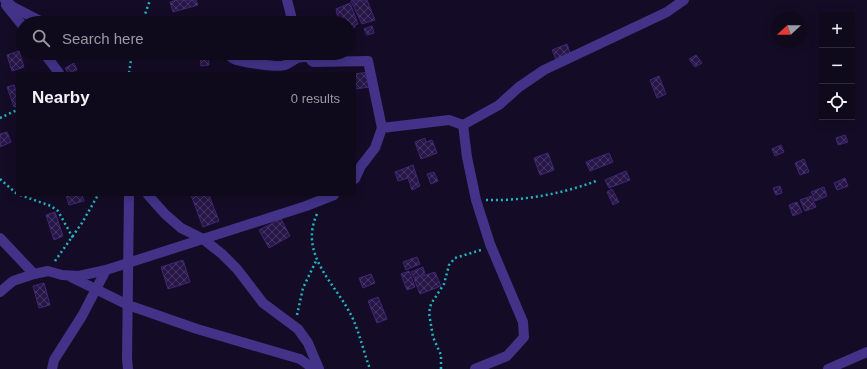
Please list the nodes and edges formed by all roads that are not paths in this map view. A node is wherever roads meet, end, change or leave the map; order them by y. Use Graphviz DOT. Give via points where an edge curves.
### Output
graph roads {
  1 [pos="4,0"];
  2 [pos="287,0"];
  3 [pos="684,0"];
  4 [pos="16,16"];
  5 [pos="30,16"];
  6 [pos="291,16"];
  7 [pos="49,60"];
  8 [pos="234,60"];
  9 [pos="292,60"];
  10 [pos="310,60"];
  11 [pos="58,72"];
  12 [pos="463,125"];
  13 [pos="382,128"];
  14 [pos="356,176"];
  15 [pos="129,196"];
  16 [pos="149,196"];
  17 [pos="331,196"];
  18 [pos="0,238"];
  19 [pos="203,239"];
  20 [pos="128,264"];
  21 [pos="106,270"];
  22 [pos="34,274"];
  23 [pos="69,276"];
  24 [pos="96,289"];
  25 [pos="0,292"];
  26 [pos="128,305"];
  27 [pos="867,352"];
  28 [pos="52,369"];
  29 [pos="128,369"];
  30 [pos="314,369"];
  31 [pos="319,369"];
  32 [pos="474,369"];
  33 [pos="828,369"];
  1 -- 4 [label="street"];
  1 -- 5 [label="street"];
  2 -- 6 [label="street"];
  3 -- 12 [label="street" via="661,14 544,70 519,87 499,106"];
  7 -- 11 [label="street"];
  8 -- 9 [label="street" via="285,66"];
  10 -- 13 [label="street" via="368,61"];
  12 -- 13 [label="street" via="449,120"];
  12 -- 32 [label="street" via="476,200 490,244 524,322 524,337 507,356"];
  13 -- 14 [label="street" via="375,148 360,166"];
  15 -- 20 [label="street"];
  16 -- 19 [label="street" via="181,228"];
  17 -- 19 [label="street"];
  18 -- 22 [label="street"];
  19 -- 20 [label="street"];
  19 -- 31 [label="street" via="237,269 263,303 298,329 308,343"];
  20 -- 21 [label="street"];
  20 -- 26 [label="street"];
  21 -- 23 [label="street"];
  21 -- 24 [label="street"];
  22 -- 23 [label="street" via="48,271"];
  22 -- 25 [label="street" via="12,281"];
  23 -- 24 [label="street"];
  24 -- 26 [label="street"];
  24 -- 28 [label="street" via="54,360"];
  26 -- 29 [label="street"];
  26 -- 30 [label="street" via="197,329 300,359"];
  27 -- 33 [label="street"];
}
